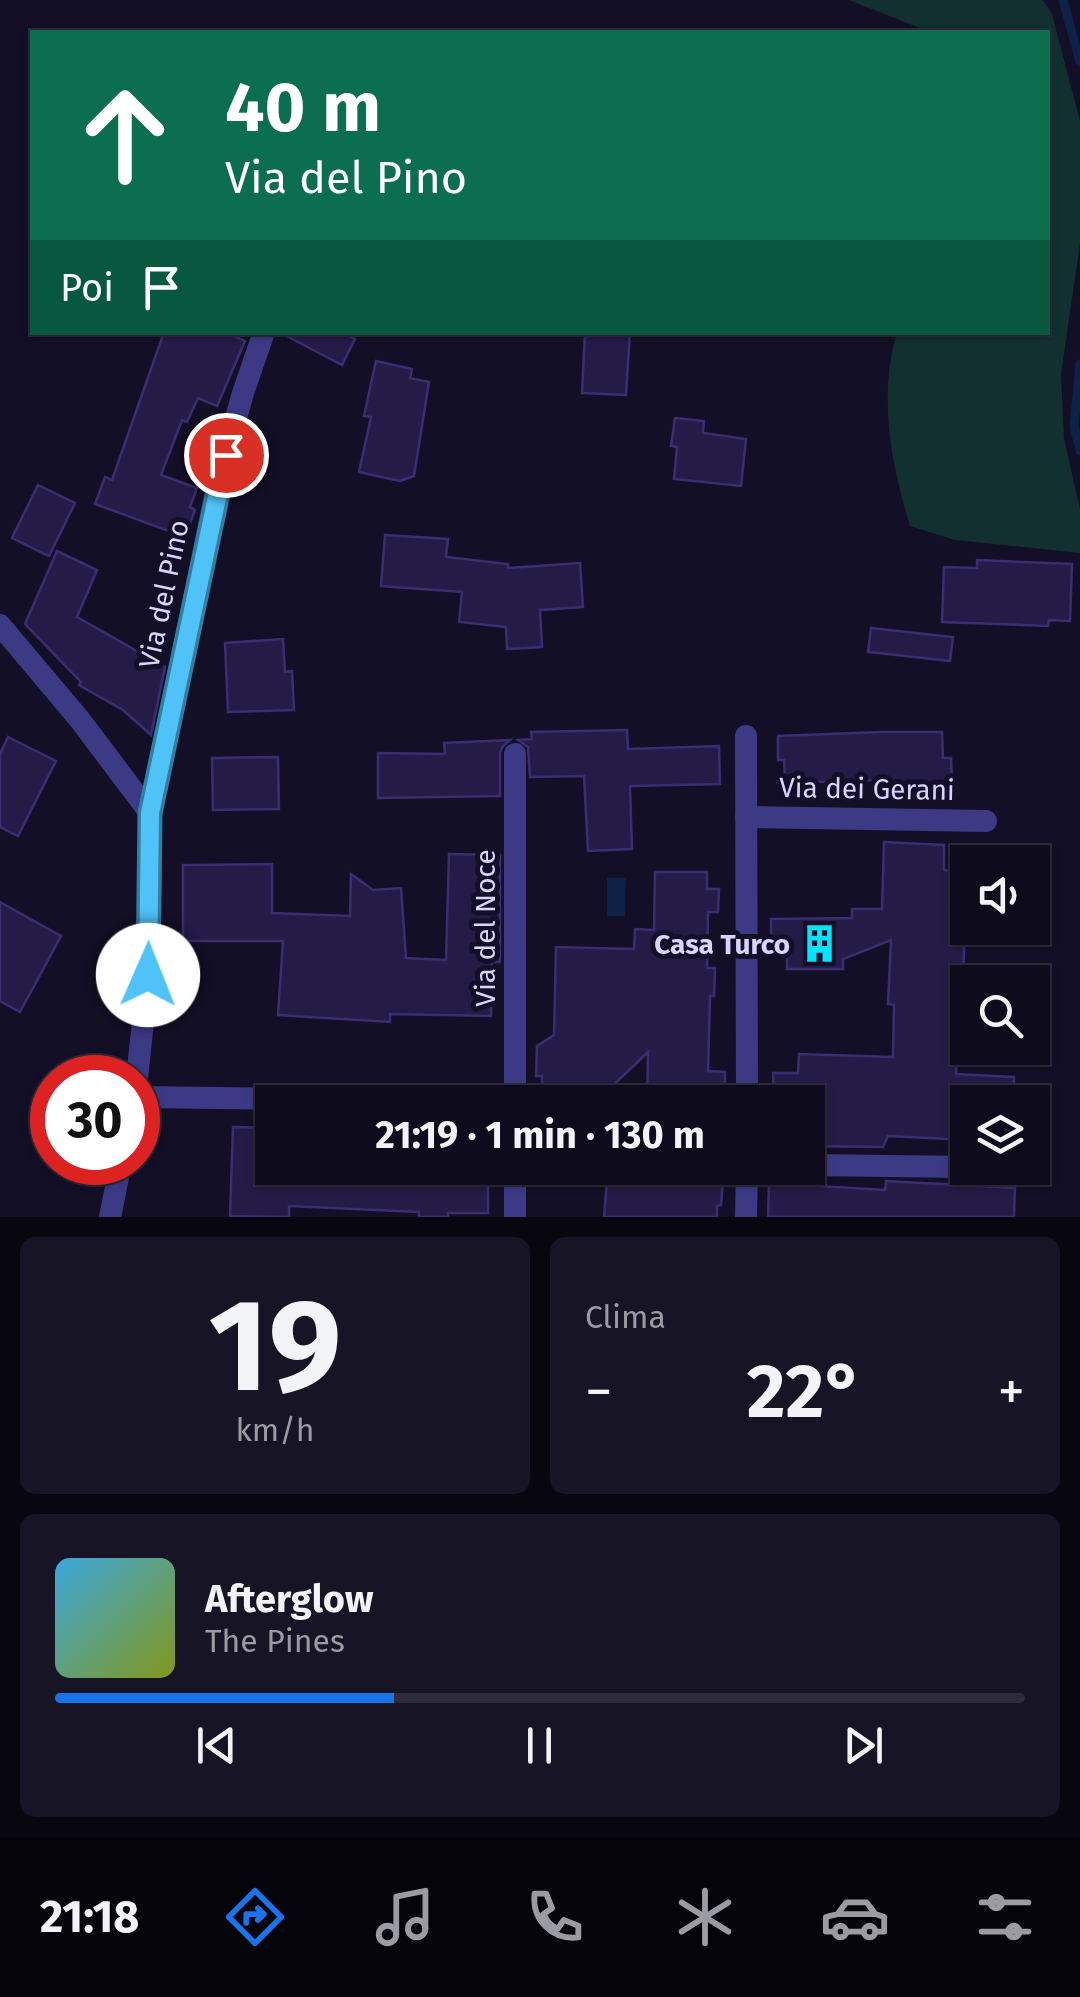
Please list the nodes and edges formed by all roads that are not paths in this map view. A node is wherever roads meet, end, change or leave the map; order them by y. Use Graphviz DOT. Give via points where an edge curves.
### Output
graph roads {
  1 [pos="263,335"];
  2 [pos="0,625"];
  3 [pos="746,736"];
  4 [pos="515,754"];
  5 [pos="150,813"];
  6 [pos="746,817"];
  7 [pos="986,821"];
  8 [pos="139,1055"];
  9 [pos="515,1085"];
  10 [pos="747,1085"];
  11 [pos="160,1098"];
  12 [pos="255,1099"];
  13 [pos="825,1165"];
  14 [pos="950,1166"];
  15 [pos="116,1185"];
  16 [pos="515,1185"];
  17 [pos="747,1185"];
  18 [pos="110,1217"];
  19 [pos="515,1217"];
  20 [pos="746,1217"];
  1 -- 5 [label="street, Via del Pino" via="217,486"];
  2 -- 5 [label="street"];
  3 -- 6 [label="street, Via dei Gerani"];
  4 -- 9 [label="street, Via del Noce"];
  5 -- 8 [label="street, Via del Pino" via="148,975"];
  6 -- 7 [label="street, Via dei Gerani"];
  6 -- 10 [label="street, Via dei Gerani"];
  11 -- 12 [label="street"];
  13 -- 14 [label="street"];
  15 -- 18 [label="street"];
  16 -- 19 [label="street"];
  17 -- 20 [label="street"];
}
